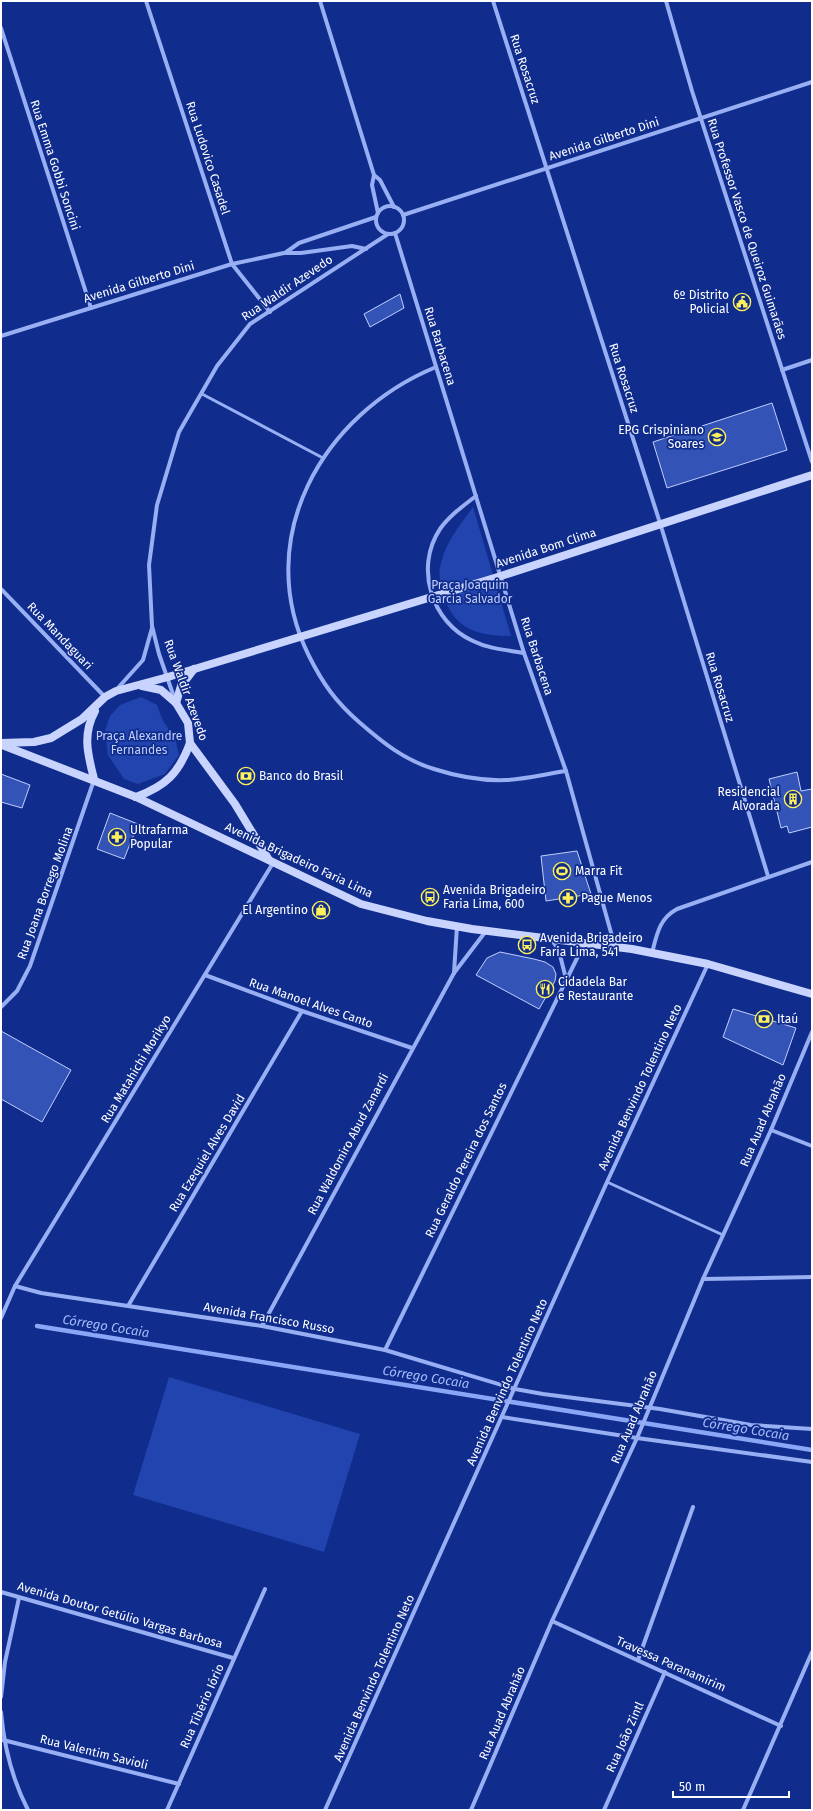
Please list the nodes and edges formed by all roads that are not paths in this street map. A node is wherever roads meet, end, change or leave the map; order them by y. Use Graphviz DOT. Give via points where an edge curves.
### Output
graph roads {
  1 [pos="146,1"];
  2 [pos="320,1"];
  3 [pos="493,1"];
  4 [pos="666,1"];
  5 [pos="1,28"];
  6 [pos="812,82"];
  7 [pos="701,117"];
  8 [pos="546,168"];
  9 [pos="374,175"];
  10 [pos="394,206"];
  11 [pos="377,215"];
  12 [pos="402,215"];
  13 [pos="395,233"];
  14 [pos="388,234"];
  15 [pos="366,249"];
  16 [pos="284,253"];
  17 [pos="232,264"];
  18 [pos="91,308"];
  19 [pos="270,312"];
  20 [pos="1,336"];
  21 [pos="812,360"];
  22 [pos="436,367"];
  23 [pos="782,370"];
  24 [pos="202,394"];
  25 [pos="323,458"];
  26 [pos="812,462"];
  27 [pos="812,475"];
  28 [pos="476,496"];
  29 [pos="660,523"];
  30 [pos="501,576"];
  31 [pos="1,589"];
  32 [pos="431,596"];
  33 [pos="152,626"];
  34 [pos="299,637"];
  35 [pos="524,652"];
  36 [pos="194,669"];
  37 [pos="168,677"];
  38 [pos="139,686"];
  39 [pos="116,691"];
  40 [pos="105,697"];
  41 [pos="176,702"];
  42 [pos="98,705"];
  43 [pos="190,743"];
  44 [pos="1,744"];
  45 [pos="566,771"];
  46 [pos="94,779"];
  47 [pos="136,797"];
  48 [pos="271,861"];
  49 [pos="812,862"];
  50 [pos="768,876"];
  51 [pos="457,926"];
  52 [pos="486,930"];
  53 [pos="552,940"];
  54 [pos="584,944"];
  55 [pos="615,947"];
  56 [pos="652,953"];
  57 [pos="708,964"];
  58 [pos="454,973"];
  59 [pos="204,975"];
  60 [pos="566,979"];
  61 [pos="812,994"];
  62 [pos="1,1007"];
  63 [pos="302,1011"];
  64 [pos="812,1032"];
  65 [pos="412,1048"];
  66 [pos="771,1130"];
  67 [pos="812,1146"];
  68 [pos="607,1182"];
  69 [pos="723,1235"];
  70 [pos="812,1277"];
  71 [pos="703,1279"];
  72 [pos="15,1286"];
  73 [pos="128,1306"];
  74 [pos="1,1318"];
  75 [pos="262,1326"];
  76 [pos="385,1350"];
  77 [pos="515,1389"];
  78 [pos="650,1408"];
  79 [pos="502,1417"];
  80 [pos="812,1429"];
  81 [pos="637,1438"];
  82 [pos="812,1462"];
  83 [pos="693,1507"];
  84 [pos="265,1589"];
  85 [pos="1,1592"];
  86 [pos="19,1598"];
  87 [pos="552,1621"];
  88 [pos="812,1652"];
  89 [pos="234,1658"];
  90 [pos="638,1660"];
  91 [pos="665,1672"];
  92 [pos="1,1697"];
  93 [pos="1,1712"];
  94 [pos="781,1726"];
  95 [pos="3,1740"];
  96 [pos="179,1784"];
  97 [pos="28,1810"];
  98 [pos="168,1810"];
  99 [pos="325,1810"];
  100 [pos="471,1810"];
  101 [pos="604,1810"];
  102 [pos="743,1810"];
  1 -- 17 [label="street, Rua Ludovico Casadel"];
  2 -- 9 [label="street"];
  3 -- 8 [label="street, Rua Rosacruz"];
  4 -- 7 [label="street, Rua Professor Vasco de Queiroz Guimarães"];
  5 -- 18 [label="street, Rua Emma Gobbi Soncini"];
  6 -- 7 [label="street, Avenida Gilberto Dini"];
  7 -- 8 [label="street, Avenida Gilberto Dini"];
  7 -- 23 [label="street, Rua Professor Vasco de Queiroz Guimarães"];
  8 -- 12 [label="street, Avenida Gilberto Dini"];
  8 -- 29 [label="street, Rua Rosacruz"];
  9 -- 10 [label="street" via="380,180"];
  9 -- 11 [label="street" via="372,185"];
  10 -- 11 [label="street" via="385,207"];
  10 -- 12 [label="street"];
  11 -- 14 [label="street" via="376,222 380,230"];
  11 -- 16 [label="street, Avenida Gilberto Dini" via="299,242"];
  12 -- 13 [label="street" via="403,225"];
  13 -- 14 [label="street"];
  13 -- 22 [label="street, Rua Barbacena"];
  14 -- 15 [label="street, Rua Waldir Azevedo"];
  15 -- 16 [label="street, Avenida Gilberto Dini" via="352,246 301,254"];
  15 -- 19 [label="street, Rua Waldir Azevedo"];
  16 -- 17 [label="street, Avenida Gilberto Dini"];
  17 -- 18 [label="street, Avenida Gilberto Dini"];
  17 -- 19 [label="street, Rua Ludovico Casadel"];
  18 -- 20 [label="street, Avenida Gilberto Dini"];
  19 -- 24 [label="street, Rua Waldir Azevedo" via="250,324 235,341 217,366"];
  21 -- 23 [label="street"];
  22 -- 25 [label="street" via="414,376 367,409 343,432"];
  22 -- 28 [label="street, Rua Barbacena"];
  23 -- 26 [label="street, Rua Professor Vasco de Queiroz Guimarães"];
  24 -- 25 [label="lane"];
  24 -- 33 [label="street, Rua Waldir Azevedo" via="179,432 157,505 149,565"];
  25 -- 34 [label="street" via="309,483 289,544 289,583"];
  27 -- 29 [label="main road, Avenida Bom Clima"];
  28 -- 30 [label="street, Rua Barbacena"];
  28 -- 32 [label="street" via="454,514 440,530 432,547 427,568"];
  29 -- 30 [label="main road, Avenida Bom Clima"];
  29 -- 50 [label="street, Rua Rosacruz"];
  30 -- 32 [label="main road, Avenida Bom Clima"];
  30 -- 35 [label="street, Rua Barbacena"];
  31 -- 40 [label="street, Rua Mandaguari"];
  32 -- 34 [label="main road, Avenida Bom Clima"];
  32 -- 35 [label="street" via="447,621 473,641 494,648"];
  33 -- 37 [label="street, Rua Waldir Azevedo"];
  33 -- 39 [label="street, Rua Waldir Azevedo" via="142,660"];
  34 -- 36 [label="main road, Avenida Bom Clima"];
  34 -- 45 [label="street" via="322,682 341,706 396,752 434,769 477,778 507,780"];
  35 -- 45 [label="street, Rua Barbacena"];
  36 -- 37 [label="main road, Avenida Bom Clima"];
  36 -- 41 [label="main road" via="181,686"];
  37 -- 38 [label="main road, Avenida Bom Clima"];
  37 -- 41 [label="street, Rua Waldir Azevedo"];
  38 -- 39 [label="main road, Avenida Bom Clima"];
  38 -- 41 [label="main road" via="160,690"];
  39 -- 40 [label="main road, Avenida Bom Clima"];
  40 -- 42 [label="main road, Avenida Bom Clima"];
  41 -- 43 [label="main road, Rua Waldir Azevedo" via="188,723"];
  42 -- 44 [label="main road, Avenida Bom Clima" via="68,730 52,738"];
  42 -- 46 [label="main road" via="86,734"];
  43 -- 47 [label="main road" via="185,758 165,783 151,792"];
  43 -- 48 [label="main road, Rua Waldir Azevedo" via="235,804"];
  44 -- 46 [label="main road, Avenida Brigadeiro Faria Lima"];
  45 -- 55 [label="street, Rua Barbacena"];
  46 -- 47 [label="main road, Avenida Brigadeiro Faria Lima"];
  46 -- 62 [label="street, Rua Joana Borrego Molina" via="30,966 17,991"];
  47 -- 48 [label="main road, Avenida Brigadeiro Faria Lima"];
  48 -- 51 [label="main road, Avenida Brigadeiro Faria Lima" via="361,904"];
  48 -- 59 [label="street, Rua Matahichi Morikyo"];
  49 -- 50 [label="street"];
  50 -- 56 [label="street" via="668,914 659,927"];
  51 -- 52 [label="main road, Avenida Brigadeiro Faria Lima"];
  51 -- 58 [label="street, Rua Waldomiro Abud Zanardi"];
  52 -- 53 [label="main road, Avenida Brigadeiro Faria Lima"];
  52 -- 58 [label="street, Rua Waldomiro Abud Zanardi"];
  53 -- 54 [label="main road, Avenida Brigadeiro Faria Lima"];
  53 -- 60 [label="street" via="559,951"];
  54 -- 55 [label="main road, Avenida Brigadeiro Faria Lima"];
  54 -- 60 [label="street, Rua Geraldo Pereira dos Santos"];
  55 -- 56 [label="main road, Avenida Brigadeiro Faria Lima"];
  56 -- 57 [label="main road, Avenida Brigadeiro Faria Lima"];
  57 -- 61 [label="main road, Avenida Brigadeiro Faria Lima"];
  57 -- 68 [label="street, Avenida Benvindo Tolentino Neto"];
  58 -- 65 [label="street, Rua Waldomiro Abud Zanardi"];
  59 -- 63 [label="street, Rua Manoel Alves Canto"];
  59 -- 72 [label="street, Rua Matahichi Morikyo"];
  60 -- 76 [label="street, Rua Geraldo Pereira dos Santos"];
  63 -- 65 [label="street, Rua Manoel Alves Canto"];
  63 -- 73 [label="street, Rua Ezequiel Alves David"];
  64 -- 66 [label="street, Rua Auad Abrahão"];
  65 -- 75 [label="street, Rua Waldomiro Abud Zanardi"];
  66 -- 67 [label="street"];
  66 -- 69 [label="street, Rua Auad Abrahão"];
  68 -- 69 [label="lane"];
  68 -- 77 [label="street, Avenida Benvindo Tolentino Neto"];
  69 -- 71 [label="street, Rua Auad Abrahão"];
  70 -- 71 [label="street"];
  71 -- 78 [label="street, Rua Auad Abrahão"];
  72 -- 73 [label="street, Avenida Francisco Russo" via="41,1293"];
  72 -- 74 [label="street, Rua Matahichi Morikyo"];
  73 -- 75 [label="street, Avenida Francisco Russo"];
  75 -- 76 [label="street, Avenida Francisco Russo"];
  76 -- 77 [label="street, Avenida Francisco Russo"];
  77 -- 78 [label="street, Avenida Francisco Russo"];
  77 -- 79 [label="street, Avenida Benvindo Tolentino Neto"];
  78 -- 80 [label="street, Avenida Francisco Russo" via="751,1425"];
  78 -- 81 [label="street, Rua Auad Abrahão"];
  79 -- 81 [label="street"];
  79 -- 99 [label="street, Avenida Benvindo Tolentino Neto"];
  81 -- 82 [label="street"];
  81 -- 87 [label="street, Rua Auad Abrahão"];
  83 -- 90 [label="street"];
  84 -- 89 [label="street, Rua Tibério Iório"];
  85 -- 86 [label="street, Avenida Doutor Getúlio Vargas Barbosa"];
  86 -- 89 [label="street, Avenida Doutor Getúlio Vargas Barbosa"];
  86 -- 92 [label="street" via="5,1662"];
  87 -- 90 [label="street, Travessa Paranamirim"];
  87 -- 100 [label="street, Rua Auad Abrahão"];
  88 -- 94 [label="street"];
  89 -- 96 [label="street, Rua Tibério Iório"];
  90 -- 91 [label="street, Travessa Paranamirim"];
  91 -- 94 [label="street, Travessa Paranamirim"];
  91 -- 101 [label="street, Rua João Zintl"];
  93 -- 95 [label="street"];
  94 -- 102 [label="street"];
  95 -- 96 [label="street, Rua Valentim Savioli"];
  95 -- 97 [label="street" via="19,1792"];
  96 -- 98 [label="street, Rua Tibério Iório"];
}
